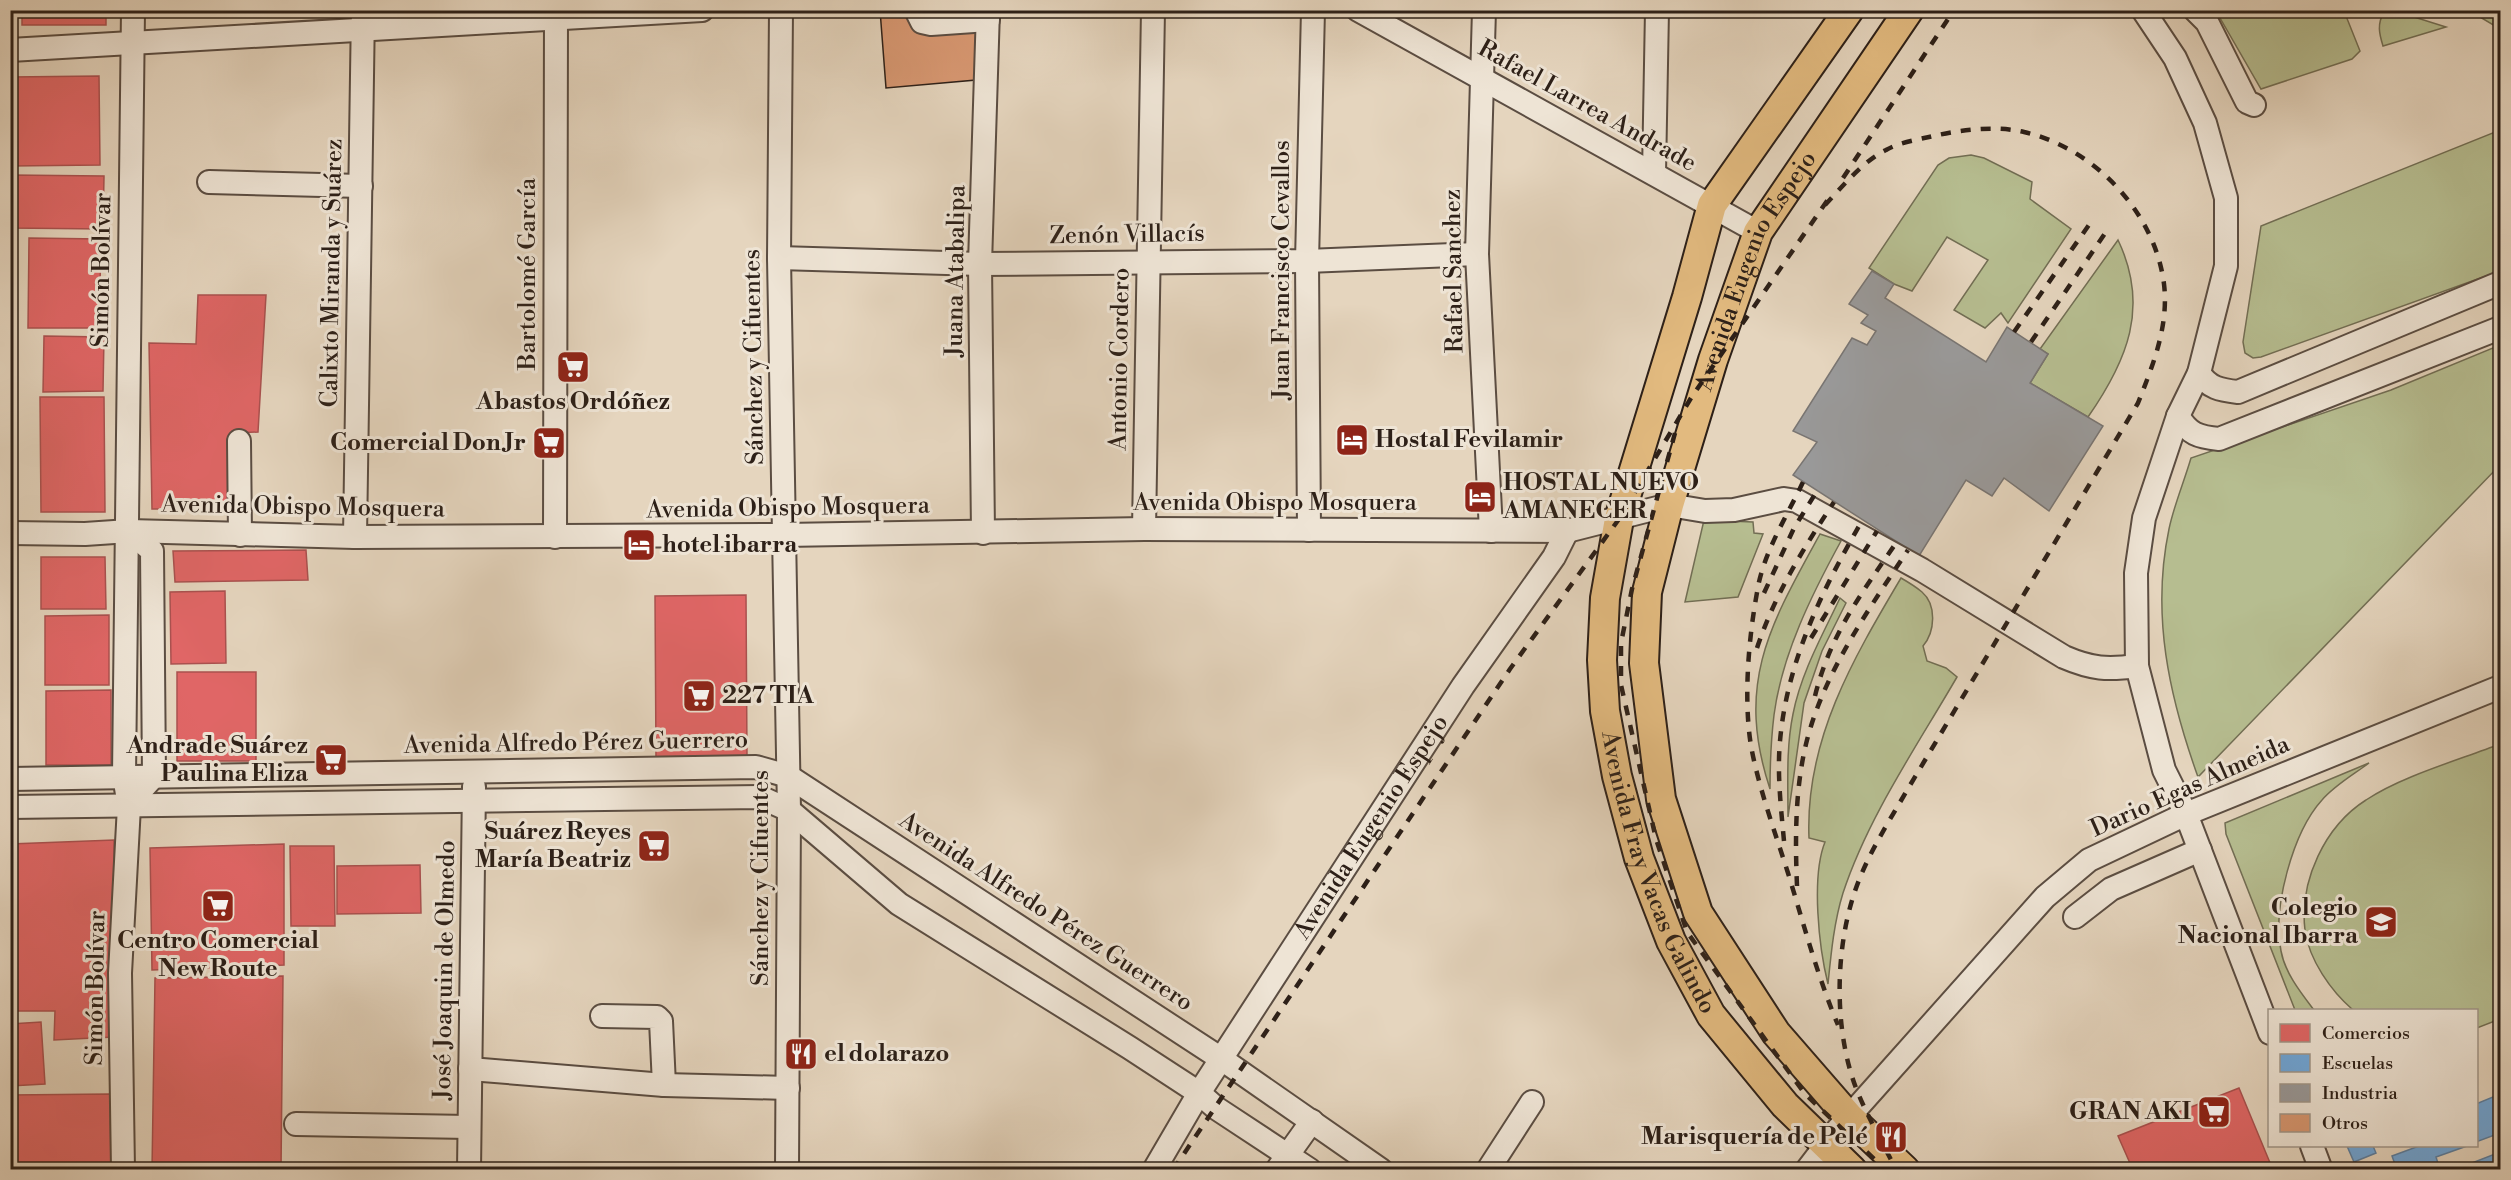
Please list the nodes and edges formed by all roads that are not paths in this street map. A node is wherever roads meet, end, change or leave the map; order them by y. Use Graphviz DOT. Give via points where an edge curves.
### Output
graph roads {
  1 [pos="133,10"];
  2 [pos="702,10"];
  3 [pos="781,10"];
  4 [pos="916,10"];
  5 [pos="1153,10"];
  6 [pos="1313,10"];
  7 [pos="1358,10"];
  8 [pos="1484,10"];
  9 [pos="1657,10"];
  10 [pos="1848,10"];
  11 [pos="1910,10"];
  12 [pos="2143,10"];
  13 [pos="2195,10"];
  14 [pos="988,15"];
  15 [pos="556,16"];
  16 [pos="362,20"];
  17 [pos="133,43"];
  18 [pos="10,50"];
  19 [pos="1483,80"];
  20 [pos="2254,105"];
  21 [pos="1654,173"];
  22 [pos="209,182"];
  23 [pos="362,186"];
  24 [pos="1712,206"];
  25 [pos="1758,232"];
  26 [pos="1477,254"];
  27 [pos="778,258"];
  28 [pos="1148,261"];
  29 [pos="1306,261"];
  30 [pos="980,264"];
  31 [pos="2500,283"];
  32 [pos="2500,328"];
  33 [pos="2199,373"];
  34 [pos="2178,416"];
  35 [pos="239,441"];
  36 [pos="1669,505"];
  37 [pos="1619,519"];
  38 [pos="1144,529"];
  39 [pos="1310,530"];
  40 [pos="129,531"];
  41 [pos="1491,531"];
  42 [pos="1567,531"];
  43 [pos="10,533"];
  44 [pos="983,533"];
  45 [pos="240,535"];
  46 [pos="785,535"];
  47 [pos="355,537"];
  48 [pos="555,537"];
  49 [pos="2137,666"];
  50 [pos="2500,687"];
  51 [pos="474,771"];
  52 [pos="154,776"];
  53 [pos="788,776"];
  54 [pos="124,777"];
  55 [pos="10,779"];
  56 [pos="474,802"];
  57 [pos="129,806"];
  58 [pos="10,807"];
  59 [pos="789,810"];
  60 [pos="2186,814"];
  61 [pos="2200,850"];
  62 [pos="2075,917"];
  63 [pos="602,1016"];
  64 [pos="2268,1028"];
  65 [pos="1223,1060"];
  66 [pos="470,1070"];
  67 [pos="664,1085"];
  68 [pos="788,1088"];
  69 [pos="1199,1093"];
  70 [pos="1532,1102"];
  71 [pos="1849,1117"];
  72 [pos="1312,1121"];
  73 [pos="296,1124"];
  74 [pos="469,1127"];
  75 [pos="1827,1144"];
  76 [pos="2312,1147"];
  77 [pos="1282,1162"];
  78 [pos="123,1170"];
  79 [pos="468,1170"];
  80 [pos="787,1170"];
  81 [pos="1154,1170"];
  82 [pos="1310,1170"];
  83 [pos="1382,1170"];
  84 [pos="1488,1170"];
  85 [pos="1807,1170"];
  86 [pos="1852,1170"];
  87 [pos="1905,1170"];
  88 [pos="2321,1170"];
  1 -- 17 [label="street, Simón Bolívar"];
  2 -- 15 [label="street"];
  3 -- 27 [label="street, Sánchez y Cifuentes"];
  4 -- 14 [label="street" via="922,22 931,24"];
  5 -- 28 [label="street, Antonio Cordero"];
  6 -- 29 [label="street, Juan Francisco Cevallos"];
  7 -- 19 [label="street, Rafael Larrea Andrade"];
  8 -- 19 [label="street, Rafael Sanchez"];
  9 -- 21 [label="street"];
  10 -- 24 [label="main road, Avenida Eugenio Espejo"];
  11 -- 25 [label="main road, Avenida Eugenio Espejo"];
  12 -- 33 [label="street" via="2175,58 2205,123 2226,198 2226,266"];
  13 -- 20 [label="street" via="2207,22 2247,102"];
  14 -- 30 [label="street, Juana Atabalipa"];
  15 -- 16 [label="street"];
  15 -- 48 [label="street, Bartolomé García"];
  16 -- 17 [label="street"];
  16 -- 23 [label="street, Calixto Miranda y Suárez"];
  17 -- 18 [label="street"];
  17 -- 40 [label="street, Simón Bolívar" via="126,496"];
  19 -- 21 [label="street, Rafael Larrea Andrade"];
  19 -- 26 [label="street, Rafael Sanchez"];
  21 -- 24 [label="street, Rafael Larrea Andrade"];
  22 -- 23 [label="street"];
  23 -- 47 [label="street, Calixto Miranda y Suárez"];
  24 -- 25 [label="street, Rafael Larrea Andrade"];
  24 -- 37 [label="main road, Avenida Eugenio Espejo"];
  25 -- 36 [label="main road, Avenida Eugenio Espejo" via="1713,360"];
  26 -- 29 [label="street, Zenón Villacís"];
  26 -- 41 [label="street, Rafael Sanchez"];
  27 -- 30 [label="street, Zenón Villacís"];
  27 -- 46 [label="street, Sánchez y Cifuentes"];
  28 -- 29 [label="street, Zenón Villacís"];
  28 -- 30 [label="street, Zenón Villacís"];
  28 -- 38 [label="street, Antonio Cordero"];
  29 -- 39 [label="street, Juan Francisco Cevallos"];
  30 -- 44 [label="street, Juana Atabalipa"];
  31 -- 33 [label="street" via="2238,392 2206,384"];
  32 -- 34 [label="street" via="2219,439 2199,437 2186,429"];
  33 -- 34 [label="street"];
  34 -- 49 [label="street" via="2144,518 2136,573"];
  35 -- 45 [label="street"];
  36 -- 37 [label="street"];
  36 -- 49 [label="street" via="1705,511 1734,510 1784,499 1797,501 1922,570 2064,657 2100,669"];
  36 -- 71 [label="main road, Avenida Fray Vacas Galindo" via="1647,592 1644,663 1661,799 1698,913 1776,1033"];
  37 -- 42 [label="street"];
  37 -- 75 [label="main road, Avenida Fray Vacas Galindo" via="1605,598 1605,711 1639,858 1671,941 1711,1015 1785,1105"];
  38 -- 39 [label="street, Avenida Obispo Mosquera"];
  38 -- 44 [label="street, Avenida Obispo Mosquera"];
  39 -- 41 [label="street, Avenida Obispo Mosquera"];
  40 -- 43 [label="street, Avenida Obispo Mosquera"];
  40 -- 45 [label="street, Avenida Obispo Mosquera"];
  40 -- 52 [label="street" via="152,551"];
  40 -- 54 [label="street, Simón Bolívar"];
  41 -- 42 [label="street, Avenida Obispo Mosquera"];
  42 -- 65 [label="street, Avenida Eugenio Espejo" via="1554,557 1463,686"];
  44 -- 46 [label="street, Avenida Obispo Mosquera"];
  45 -- 47 [label="street, Avenida Obispo Mosquera"];
  46 -- 48 [label="street, Avenida Obispo Mosquera"];
  46 -- 53 [label="street, Sánchez y Cifuentes"];
  47 -- 48 [label="street, Avenida Obispo Mosquera"];
  49 -- 60 [label="street" via="2164,770"];
  50 -- 60 [label="street, Dario Egas Almeida"];
  51 -- 52 [label="street, Avenida Alfredo Pérez Guerrero"];
  51 -- 53 [label="street, Avenida Alfredo Pérez Guerrero" via="756,767"];
  51 -- 56 [label="street, José Joaquin de Olmedo"];
  52 -- 54 [label="street, Avenida Alfredo Pérez Guerrero"];
  52 -- 57 [label="street"];
  53 -- 59 [label="street, Sánchez y Cifuentes"];
  53 -- 65 [label="street, Avenida Alfredo Pérez Guerrero"];
  54 -- 55 [label="street, Avenida Alfredo Pérez Guerrero"];
  54 -- 57 [label="street, Simón Bolívar"];
  56 -- 57 [label="street"];
  56 -- 59 [label="street" via="760,797"];
  56 -- 66 [label="street, José Joaquin de Olmedo"];
  57 -- 58 [label="street"];
  57 -- 78 [label="street, Simón Bolívar" via="120,973"];
  59 -- 68 [label="street, Sánchez y Cifuentes"];
  59 -- 69 [label="street" via="899,904"];
  60 -- 61 [label="street"];
  60 -- 71 [label="street, Dario Egas Almeida" via="2089,860 2045,897"];
  61 -- 62 [label="street" via="2111,889"];
  61 -- 64 [label="street"];
  63 -- 67 [label="street" via="657,1017 661,1021"];
  65 -- 69 [label="street, Avenida Eugenio Espejo"];
  65 -- 72 [label="street, Avenida Alfredo Pérez Guerrero"];
  66 -- 67 [label="street"];
  66 -- 74 [label="street, José Joaquin de Olmedo"];
  67 -- 68 [label="street"];
  68 -- 80 [label="street, Sánchez y Cifuentes"];
  69 -- 77 [label="street"];
  69 -- 81 [label="street, Avenida Eugenio Espejo"];
  70 -- 84 [label="street"];
  71 -- 75 [label="street, Dario Egas Almeida"];
  71 -- 87 [label="main road, Avenida Fray Vacas Galindo"];
  72 -- 77 [label="street"];
  72 -- 83 [label="street, Avenida Alfredo Pérez Guerrero"];
  73 -- 74 [label="street"];
  74 -- 79 [label="street, José Joaquin de Olmedo"];
  75 -- 85 [label="street, Dario Egas Almeida"];
  75 -- 86 [label="main road, Avenida Fray Vacas Galindo"];
  76 -- 88 [label="street"];
  77 -- 82 [label="street"];
}
